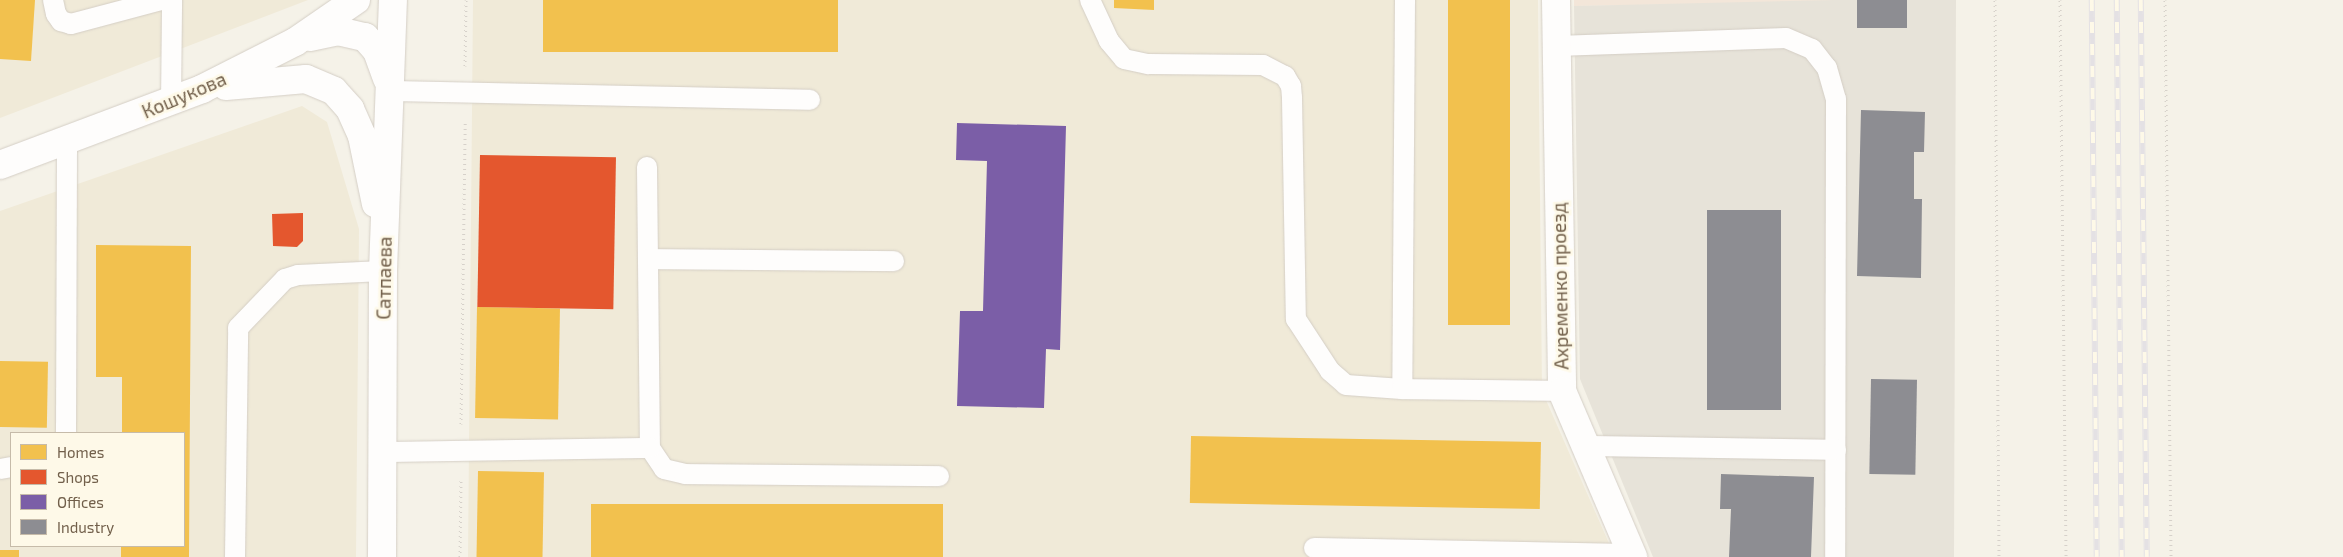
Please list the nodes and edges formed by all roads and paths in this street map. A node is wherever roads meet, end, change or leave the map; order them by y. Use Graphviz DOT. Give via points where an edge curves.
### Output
graph roads {
  1 [pos="53,0"];
  2 [pos="161,0"];
  3 [pos="172,0"];
  4 [pos="356,0"];
  5 [pos="392,0"];
  6 [pos="466,0"];
  7 [pos="1090,0"];
  8 [pos="1405,0"];
  9 [pos="1556,0"];
  10 [pos="1995,0"];
  11 [pos="2060,0"];
  12 [pos="2165,0"];
  13 [pos="295,42"];
  14 [pos="1556,46"];
  15 [pos="202,89"];
  16 [pos="391,91"];
  17 [pos="465,93"];
  18 [pos="810,100"];
  19 [pos="171,103"];
  20 [pos="67,140"];
  21 [pos="0,165"];
  22 [pos="647,167"];
  23 [pos="648,259"];
  24 [pos="384,260"];
  25 [pos="894,261"];
  26 [pos="1402,389"];
  27 [pos="1562,391"];
  28 [pos="66,432"];
  29 [pos="1585,446"];
  30 [pos="650,448"];
  31 [pos="1836,450"];
  32 [pos="461,451"];
  33 [pos="383,452"];
  34 [pos="939,476"];
  35 [pos="1314,548"];
  36 [pos="1632,556"];
  37 [pos="236,557"];
  38 [pos="382,557"];
  39 [pos="460,557"];
  40 [pos="1835,557"];
  41 [pos="2000,557"];
  42 [pos="2066,557"];
  43 [pos="2171,557"];
  1 -- 2 [label="lane" via="56,14 71,24"];
  3 -- 19 [label="lane"];
  4 -- 13 [label="street, Кошукова"];
  5 -- 16 [label="street, Сатпаева"];
  6 -- 17 [label="path"];
  7 -- 26 [label="lane" via="1108,41 1124,59 1142,64 1263,65 1285,76 1291,86 1292,98 1296,318 1330,371 1346,385"];
  8 -- 26 [label="lane"];
  9 -- 14 [label="street, Ахременко проезд"];
  10 -- 41 [label="path"];
  11 -- 42 [label="path"];
  12 -- 43 [label="path"];
  13 -- 15 [label="street, Кошукова"];
  13 -- 16 [label="street" via="338,31 365,37 382,60"];
  14 -- 27 [label="street, Ахременко проезд"];
  14 -- 31 [label="lane" via="1786,38 1800,42 1820,57 1833,82 1836,99"];
  15 -- 19 [label="street, Кошукова"];
  15 -- 24 [label="street" via="294,78 316,81 334,91 350,109 362,136"];
  16 -- 17 [label="lane"];
  16 -- 24 [label="street, Сатпаева"];
  17 -- 18 [label="lane"];
  17 -- 32 [label="path"];
  19 -- 20 [label="street, Кошукова"];
  20 -- 21 [label="street, Кошукова"];
  20 -- 28 [label="lane"];
  22 -- 23 [label="lane"];
  23 -- 25 [label="lane"];
  23 -- 30 [label="lane"];
  24 -- 33 [label="street, Сатпаева"];
  24 -- 37 [label="lane" via="285,279 238,328"];
  26 -- 27 [label="lane"];
  27 -- 29 [label="street, Ахременко проезд"];
  29 -- 31 [label="lane"];
  29 -- 36 [label="street, Ахременко проезд"];
  30 -- 32 [label="lane"];
  30 -- 34 [label="lane" via="664,469 675,473"];
  31 -- 40 [label="lane"];
  32 -- 33 [label="lane"];
  32 -- 39 [label="path"];
  33 -- 38 [label="street, Сатпаева"];
  35 -- 36 [label="lane"];
}
